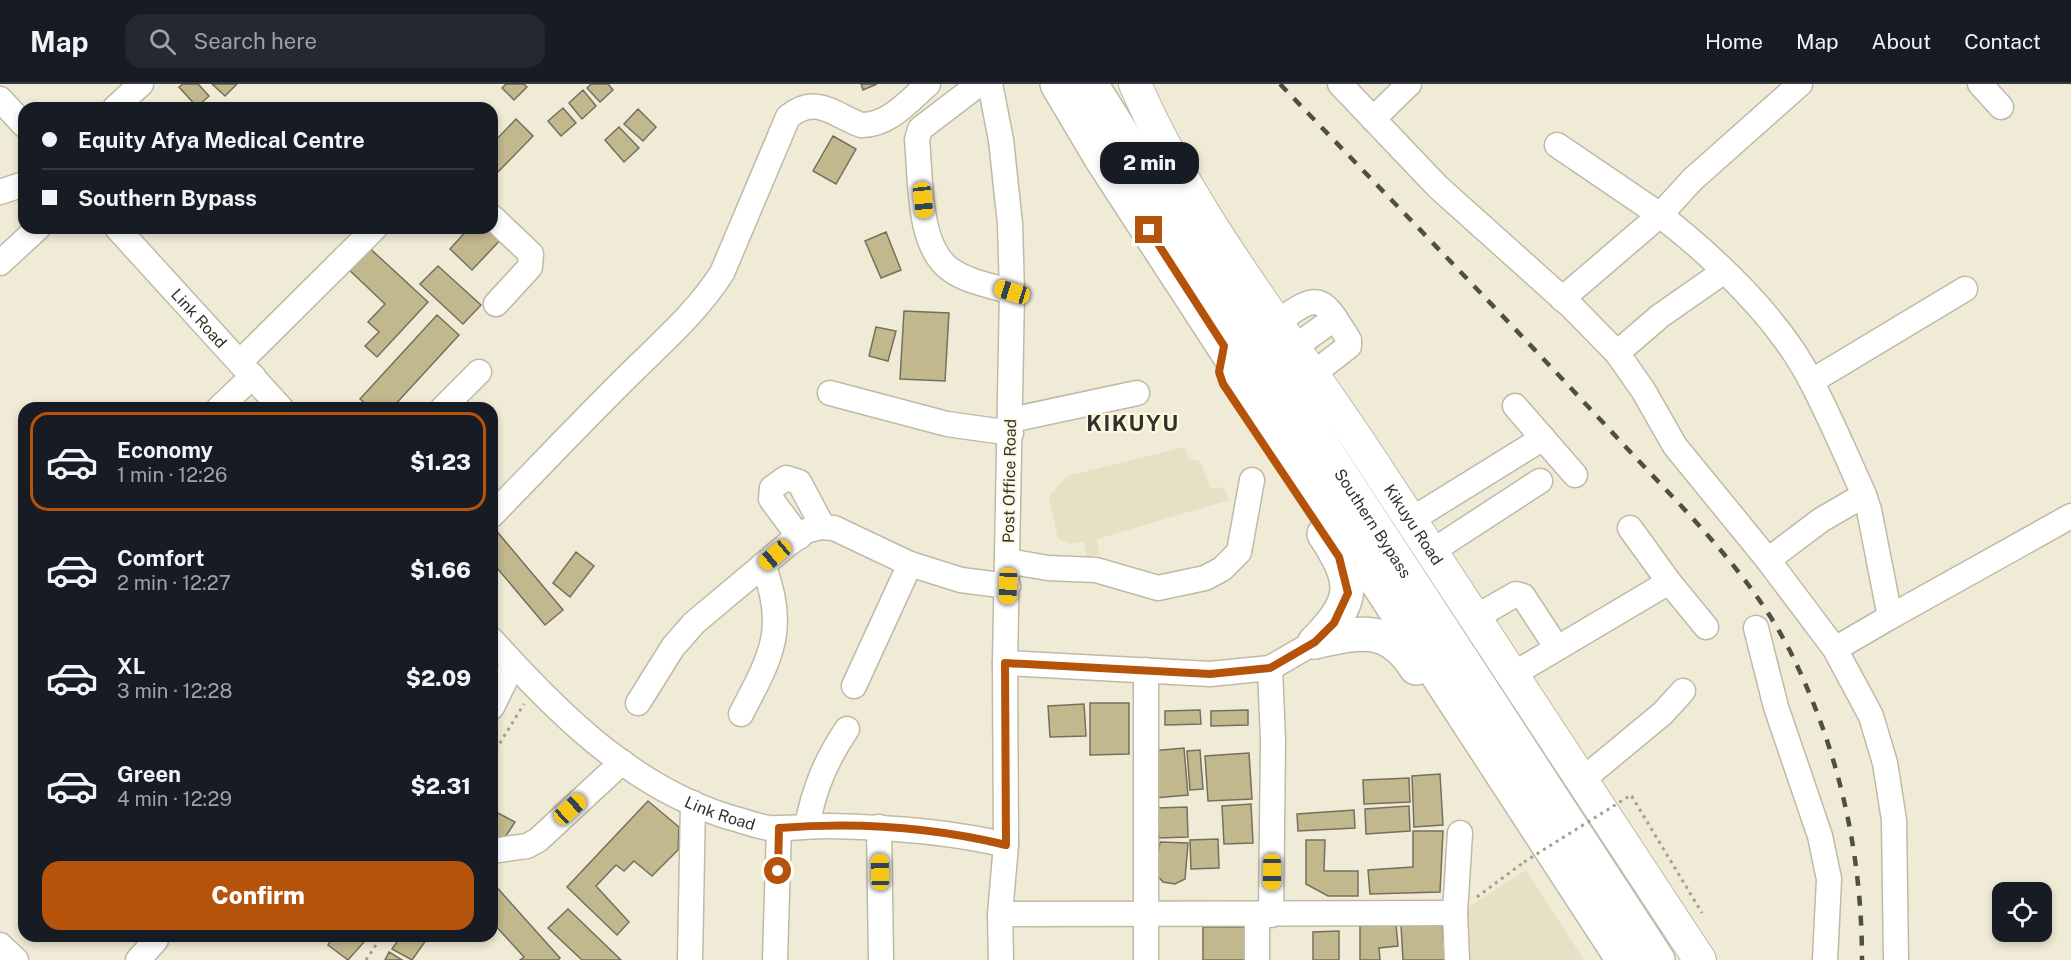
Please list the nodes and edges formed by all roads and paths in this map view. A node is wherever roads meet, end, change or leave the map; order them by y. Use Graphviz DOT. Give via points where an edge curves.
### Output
graph roads {
  1 [pos="141,84"];
  2 [pos="928,84"];
  3 [pos="979,84"];
  4 [pos="990,84"];
  5 [pos="1057,84"];
  6 [pos="1091,84"];
  7 [pos="1135,84"];
  8 [pos="1340,84"];
  9 [pos="1409,84"];
  10 [pos="1800,84"];
  11 [pos="1980,84"];
  12 [pos="0,99"];
  13 [pos="122,102"];
  14 [pos="2001,107"];
  15 [pos="18,118"];
  16 [pos="1373,119"];
  17 [pos="1557,145"];
  18 [pos="18,186"];
  19 [pos="0,192"];
  20 [pos="1660,215"];
  21 [pos="498,223"];
  22 [pos="31,234"];
  23 [pos="123,234"];
  24 [pos="370,234"];
  25 [pos="0,263"];
  26 [pos="1723,272"];
  27 [pos="1965,290"];
  28 [pos="1012,292"];
  29 [pos="1562,299"];
  30 [pos="496,303"];
  31 [pos="1286,334"];
  32 [pos="1224,346"];
  33 [pos="1617,353"];
  34 [pos="247,369"];
  35 [pos="479,372"];
  36 [pos="1313,374"];
  37 [pos="1812,381"];
  38 [pos="830,393"];
  39 [pos="1137,393"];
  40 [pos="223,402"];
  41 [pos="276,402"];
  42 [pos="449,402"];
  43 [pos="1515,406"];
  44 [pos="1011,426"];
  45 [pos="1543,438"];
  46 [pos="1575,476"];
  47 [pos="1252,480"];
  48 [pos="1540,481"];
  49 [pos="1864,495"];
  50 [pos="1449,496"];
  51 [pos="498,509"];
  52 [pos="2071,516"];
  53 [pos="1411,520"];
  54 [pos="823,527"];
  55 [pos="1630,528"];
  56 [pos="1466,530"];
  57 [pos="799,537"];
  58 [pos="1431,552"];
  59 [pos="1768,560"];
  60 [pos="1007,561"];
  61 [pos="910,564"];
  62 [pos="763,565"];
  63 [pos="1669,582"];
  64 [pos="1008,586"];
  65 [pos="1890,616"];
  66 [pos="1474,618"];
  67 [pos="1706,627"];
  68 [pos="1755,628"];
  69 [pos="1315,642"];
  70 [pos="1557,648"];
  71 [pos="1834,649"];
  72 [pos="499,651"];
  73 [pos="1005,663"];
  74 [pos="1270,668"];
  75 [pos="1146,670"];
  76 [pos="1512,675"];
  77 [pos="854,686"];
  78 [pos="1683,691"];
  79 [pos="526,702"];
  80 [pos="638,703"];
  81 [pos="741,714"];
  82 [pos="847,729"];
  83 [pos="498,746"];
  84 [pos="622,762"];
  85 [pos="1581,781"];
  86 [pos="1517,796"];
  87 [pos="693,803"];
  88 [pos="807,826"];
  89 [pos="879,827"];
  90 [pos="779,828"];
  91 [pos="1460,833"];
  92 [pos="1006,845"];
  93 [pos="498,849"];
  94 [pos="1455,913"];
  95 [pos="1702,913"];
  96 [pos="1000,914"];
  97 [pos="1147,914"];
  98 [pos="1264,915"];
  99 [pos="154,942"];
  100 [pos="378,942"];
  101 [pos="0,945"];
  102 [pos="16,960"];
  103 [pos="138,960"];
  104 [pos="366,960"];
  105 [pos="690,960"];
  106 [pos="775,960"];
  107 [pos="881,960"];
  108 [pos="1000,960"];
  109 [pos="1146,960"];
  110 [pos="1257,960"];
  111 [pos="1457,960"];
  112 [pos="1623,960"];
  113 [pos="1658,960"];
  114 [pos="1700,960"];
  115 [pos="1825,960"];
  116 [pos="1896,960"];
  1 -- 13 [label="street"];
  2 -- 51 [label="street" via="887,118 869,125 816,105 807,105 788,117 722,273 709,293 668,340"];
  3 -- 28 [label="street" via="920,129 916,140 927,240 949,269"];
  4 -- 28 [label="street, Post Office Road" via="1009,214"];
  5 -- 32 [label="highway, Southern Bypass"];
  6 -- 113 [label="highway, Southern Bypass"];
  7 -- 31 [label="main road, Kikuyu Road" via="1172,160"];
  8 -- 16 [label="street"];
  9 -- 16 [label="street"];
  10 -- 20 [label="street" via="1693,179"];
  11 -- 14 [label="street"];
  12 -- 15 [label="street"];
  16 -- 29 [label="street" via="1460,208"];
  17 -- 20 [label="street"];
  18 -- 19 [label="street"];
  20 -- 26 [label="street"];
  20 -- 29 [label="street"];
  21 -- 30 [label="street" via="531,254 532,260"];
  22 -- 25 [label="street"];
  23 -- 34 [label="street, Link Road"];
  24 -- 34 [label="street"];
  26 -- 33 [label="street" via="1660,316"];
  26 -- 37 [label="street" via="1754,301"];
  27 -- 37 [label="street"];
  28 -- 44 [label="street, Post Office Road"];
  29 -- 33 [label="street"];
  31 -- 36 [label="main road, Kikuyu Road"];
  31 -- 36 [label="street" via="1302,304 1314,301 1328,308 1335,318 1349,346"];
  32 -- 69 [label="highway" via="1219,372 1223,384 1334,550 1347,581 1348,593 1340,613"];
  32 -- 86 [label="highway, Southern Bypass"];
  33 -- 59 [label="street" via="1675,446"];
  34 -- 40 [label="street"];
  34 -- 41 [label="street, Link Road"];
  35 -- 42 [label="street"];
  36 -- 53 [label="main road, Kikuyu Road"];
  37 -- 49 [label="street"];
  38 -- 44 [label="street" via="947,424"];
  39 -- 44 [label="street"];
  43 -- 45 [label="street"];
  44 -- 60 [label="street, Post Office Road"];
  45 -- 46 [label="street"];
  45 -- 50 [label="street"];
  47 -- 60 [label="street" via="1239,552 1222,569 1205,578 1158,588 1096,570"];
  48 -- 56 [label="street"];
  49 -- 59 [label="street" via="1821,520"];
  49 -- 65 [label="street"];
  50 -- 53 [label="street"];
  50 -- 56 [label="street" via="1463,511"];
  52 -- 65 [label="street"];
  53 -- 58 [label="main road, Kikuyu Road"];
  54 -- 57 [label="street"];
  54 -- 57 [label="street" via="799,482 786,478 772,488 771,499"];
  54 -- 61 [label="street" via="834,528"];
  55 -- 63 [label="street"];
  56 -- 58 [label="street"];
  57 -- 62 [label="street"];
  58 -- 66 [label="main road, Kikuyu Road"];
  59 -- 71 [label="street"];
  60 -- 64 [label="street, Post Office Road"];
  61 -- 64 [label="street" via="961,580"];
  61 -- 77 [label="street"];
  62 -- 80 [label="street" via="694,623"];
  62 -- 81 [label="street" via="777,612 773,640 762,674"];
  63 -- 67 [label="street"];
  63 -- 70 [label="street"];
  64 -- 73 [label="street, Post Office Road"];
  65 -- 71 [label="street"];
  66 -- 70 [label="street" via="1516,594 1523,596"];
  66 -- 76 [label="main road, Kikuyu Road"];
  68 -- 115 [label="street" via="1776,707 1820,836 1829,879"];
  69 -- 74 [label="street"];
  69 -- 86 [label="highway" via="1356,633 1389,638 1412,661 1479,770 1493,785"];
  70 -- 76 [label="street"];
  71 -- 116 [label="street" via="1871,716 1885,763 1894,820"];
  72 -- 84 [label="street, Link Road" via="576,726"];
  73 -- 75 [label="street"];
  73 -- 92 [label="street, Post Office Road"];
  74 -- 75 [label="street" via="1210,674"];
  74 -- 98 [label="street" via="1273,741"];
  75 -- 97 [label="street"];
  76 -- 85 [label="main road, Kikuyu Road"];
  78 -- 85 [label="street" via="1663,713"];
  79 -- 83 [label="path"];
  82 -- 88 [label="street" via="827,758 812,798"];
  84 -- 87 [label="street, Link Road" via="660,789"];
  84 -- 93 [label="street" via="538,840 527,846"];
  85 -- 114 [label="main road, Kikuyu Road"];
  86 -- 112 [label="highway, Southern Bypass"];
  87 -- 90 [label="street, Link Road" via="716,814"];
  87 -- 105 [label="street"];
  88 -- 89 [label="street, Link Road"];
  88 -- 90 [label="street, Link Road"];
  89 -- 92 [label="street, Link Road" via="978,838"];
  89 -- 107 [label="street"];
  90 -- 106 [label="street"];
  91 -- 94 [label="street"];
  92 -- 96 [label="street, Post Office Road"];
  94 -- 95 [label="path, bridge" via="1524,862 1631,795"];
  94 -- 98 [label="street"];
  94 -- 111 [label="street"];
  96 -- 97 [label="street"];
  96 -- 108 [label="street, Post Office Road"];
  97 -- 98 [label="street"];
  97 -- 109 [label="street"];
  98 -- 110 [label="street"];
  99 -- 103 [label="street"];
  100 -- 104 [label="path"];
  101 -- 102 [label="street"];
}
